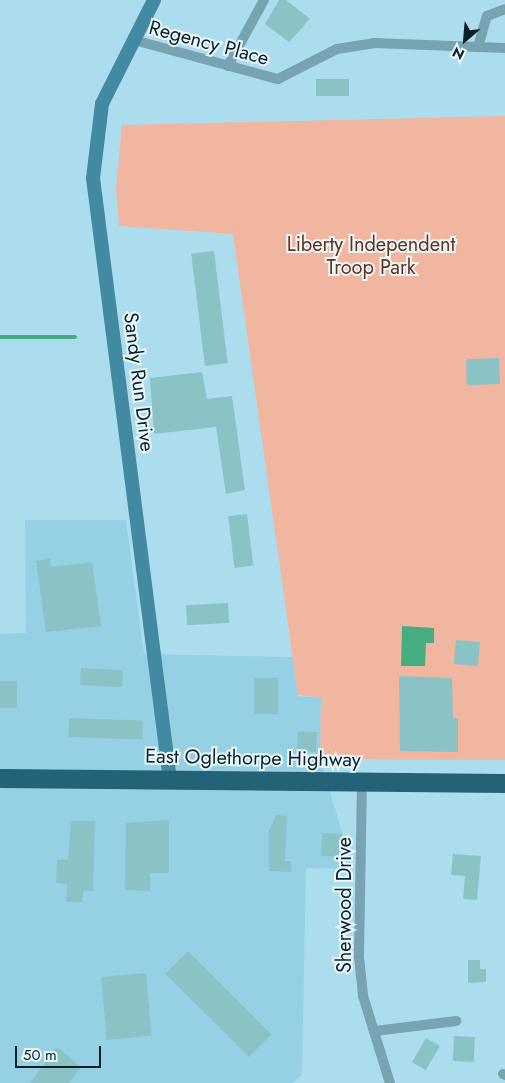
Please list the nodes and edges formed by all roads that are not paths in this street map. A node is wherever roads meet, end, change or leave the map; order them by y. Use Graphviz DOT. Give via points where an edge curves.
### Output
graph roads {
  1 [pos="154,0"];
  2 [pos="264,0"];
  3 [pos="505,9"];
  4 [pos="134,40"];
  5 [pos="478,46"];
  6 [pos="505,48"];
  7 [pos="228,66"];
  8 [pos="0,778"];
  9 [pos="170,780"];
  10 [pos="362,782"];
  11 [pos="505,783"];
  12 [pos="456,1020"];
  13 [pos="375,1031"];
  14 [pos="390,1083"];
  1 -- 4 [label="street, Sandy Run Drive"];
  2 -- 7 [label="street"];
  3 -- 5 [label="street" via="488,16"];
  4 -- 7 [label="street, Regency Place"];
  4 -- 9 [label="street, Sandy Run Drive" via="102,104 93,178"];
  5 -- 6 [label="street, Regency Place"];
  5 -- 7 [label="street, Regency Place" via="374,43 337,49 278,80"];
  8 -- 9 [label="highway, East Oglethorpe Highway"];
  9 -- 10 [label="highway, East Oglethorpe Highway"];
  10 -- 11 [label="highway, East Oglethorpe Highway"];
  10 -- 13 [label="street, Sherwood Drive" via="359,958 363,996"];
  12 -- 13 [label="street"];
  13 -- 14 [label="street, Sherwood Drive"];
}
